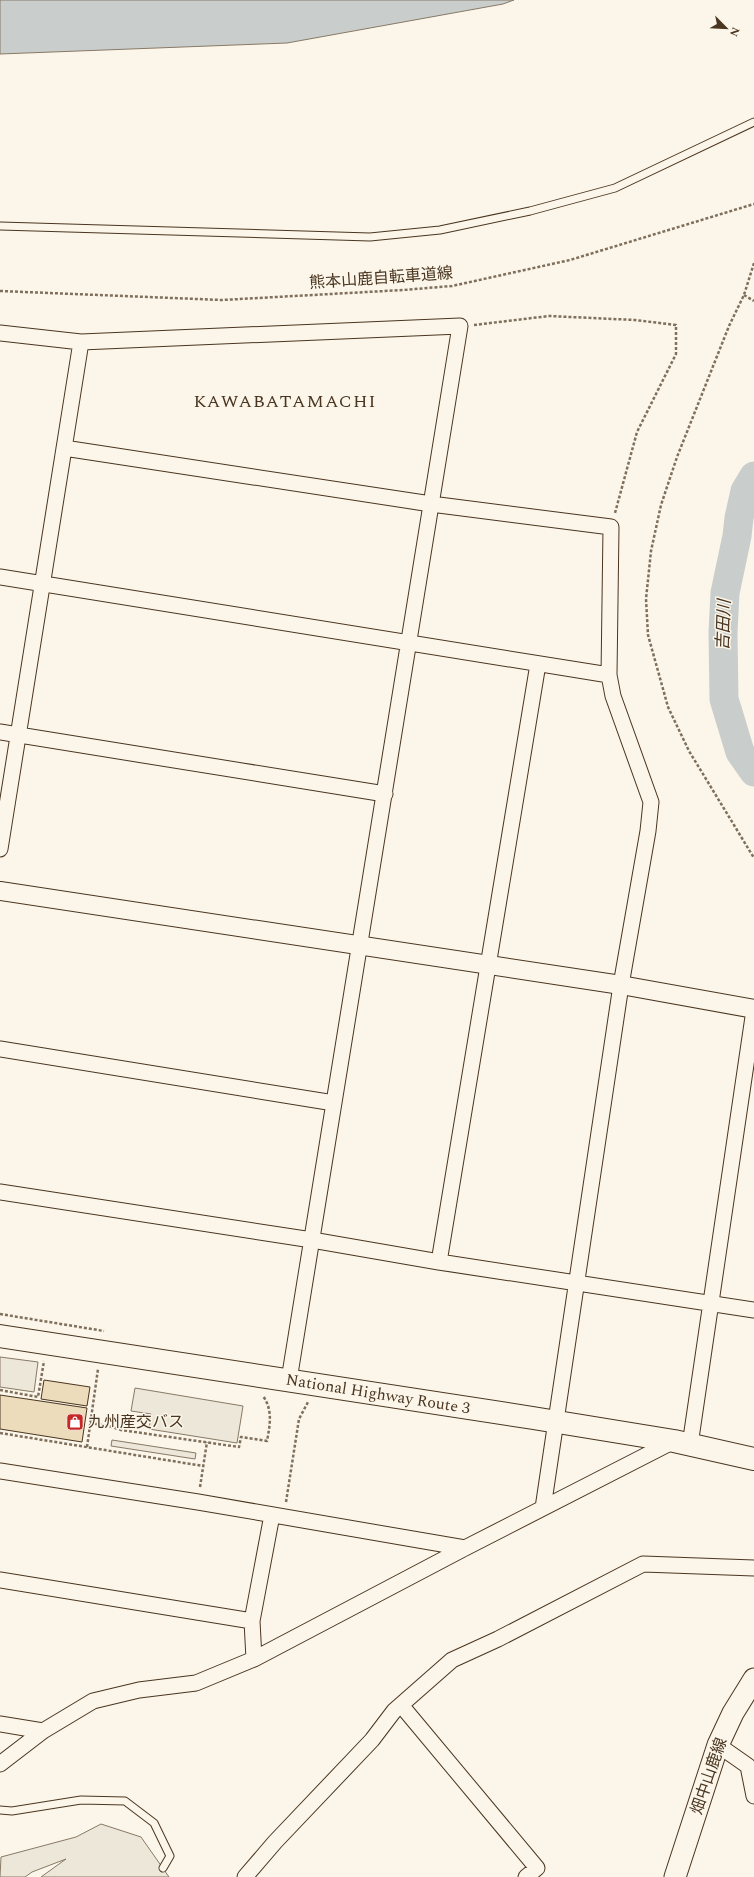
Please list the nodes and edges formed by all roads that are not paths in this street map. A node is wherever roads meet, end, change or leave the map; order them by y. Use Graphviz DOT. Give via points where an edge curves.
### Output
graph roads {
  1 [pos="754,122"];
  2 [pos="0,226"];
  3 [pos="0,333"];
  4 [pos="81,342"];
  5 [pos="64,448"];
  6 [pos="431,504"];
  7 [pos="0,577"];
  8 [pos="42,584"];
  9 [pos="409,643"];
  10 [pos="538,664"];
  11 [pos="609,676"];
  12 [pos="0,732"];
  13 [pos="18,735"];
  14 [pos="385,794"];
  15 [pos="0,849"];
  16 [pos="0,891"];
  17 [pos="360,945"];
  18 [pos="488,965"];
  19 [pos="621,985"];
  20 [pos="754,1010"];
  21 [pos="0,1049"];
  22 [pos="334,1103"];
  23 [pos="0,1192"];
  24 [pos="312,1240"];
  25 [pos="439,1262"];
  26 [pos="577,1282"];
  27 [pos="711,1303"];
  28 [pos="754,1310"];
  29 [pos="0,1336"];
  30 [pos="289,1380"];
  31 [pos="556,1421"];
  32 [pos="682,1443"];
  33 [pos="754,1458"];
  34 [pos="0,1471"];
  35 [pos="543,1508"];
  36 [pos="272,1515"];
  37 [pos="465,1548"];
  38 [pos="754,1568"];
  39 [pos="0,1580"];
  40 [pos="252,1621"];
  41 [pos="254,1659"];
  42 [pos="754,1679"];
  43 [pos="401,1706"];
  44 [pos="0,1724"];
  45 [pos="43,1731"];
  46 [pos="718,1745"];
  47 [pos="0,1764"];
  48 [pos="754,1796"];
  49 [pos="0,1810"];
  50 [pos="163,1868"];
  51 [pos="246,1877"];
  52 [pos="526,1877"];
  53 [pos="675,1877"];
  1 -- 2 [label="lane" via="614,188 530,211 440,230 370,237"];
  3 -- 4 [label="street"];
  4 -- 5 [label="street"];
  4 -- 6 [label="street" via="460,326"];
  5 -- 6 [label="street"];
  5 -- 8 [label="street"];
  6 -- 9 [label="street"];
  6 -- 11 [label="street" via="611,527"];
  7 -- 8 [label="street"];
  8 -- 9 [label="street"];
  8 -- 13 [label="street"];
  9 -- 10 [label="street"];
  9 -- 14 [label="street"];
  10 -- 11 [label="street"];
  10 -- 18 [label="street"];
  11 -- 19 [label="street" via="613,696 651,802"];
  12 -- 13 [label="street"];
  13 -- 14 [label="street"];
  13 -- 15 [label="street"];
  14 -- 17 [label="street"];
  16 -- 17 [label="street"];
  17 -- 18 [label="street"];
  17 -- 22 [label="street"];
  18 -- 19 [label="street"];
  18 -- 25 [label="street"];
  19 -- 20 [label="street"];
  19 -- 26 [label="street"];
  20 -- 27 [label="street"];
  21 -- 22 [label="street"];
  22 -- 24 [label="street"];
  23 -- 24 [label="street"];
  24 -- 25 [label="street"];
  24 -- 30 [label="street"];
  25 -- 26 [label="street"];
  26 -- 27 [label="street"];
  26 -- 31 [label="street"];
  27 -- 28 [label="street"];
  27 -- 32 [label="street"];
  29 -- 30 [label="highway, National Highway Route 3"];
  30 -- 31 [label="highway, National Highway Route 3"];
  31 -- 32 [label="highway, National Highway Route 3"];
  31 -- 35 [label="street"];
  32 -- 33 [label="highway, National Highway Route 3"];
  32 -- 35 [label="street"];
  34 -- 36 [label="street"];
  35 -- 37 [label="street"];
  36 -- 37 [label="street"];
  36 -- 40 [label="street"];
  37 -- 41 [label="street"];
  38 -- 43 [label="street" via="642,1564 498,1639 452,1660"];
  39 -- 40 [label="street"];
  40 -- 41 [label="street"];
  41 -- 45 [label="street" via="196,1683 139,1690 93,1701"];
  42 -- 46 [label="main road, 畑中山鹿線" via="733,1713"];
  43 -- 51 [label="street" via="275,1842"];
  43 -- 52 [label="street" via="537,1868"];
  44 -- 45 [label="street"];
  45 -- 47 [label="street"];
  46 -- 48 [label="street" via="748,1766"];
  46 -- 53 [label="main road, 畑中山鹿線"];
  49 -- 50 [label="lane" via="12,1811 81,1800 125,1801 154,1823 170,1856"];
}
